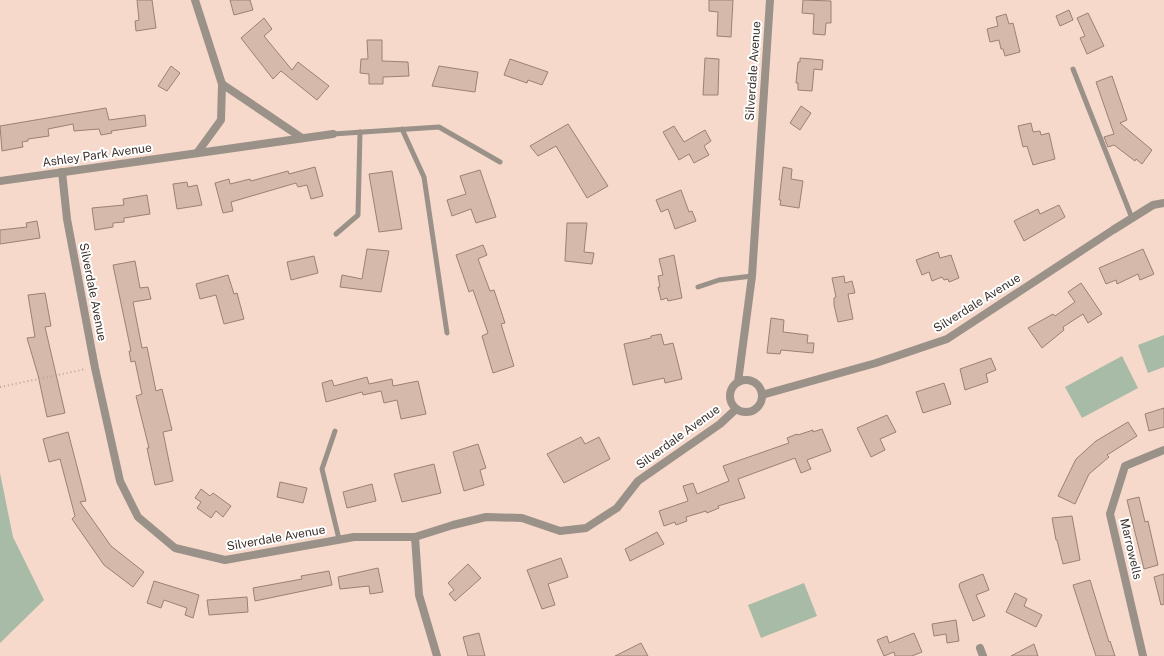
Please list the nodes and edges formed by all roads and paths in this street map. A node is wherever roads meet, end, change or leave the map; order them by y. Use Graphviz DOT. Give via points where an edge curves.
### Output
graph roads {
  1 [pos="195,0"];
  2 [pos="770,0"];
  3 [pos="1073,69"];
  4 [pos="222,84"];
  5 [pos="402,129"];
  6 [pos="360,132"];
  7 [pos="333,134"];
  8 [pos="302,138"];
  9 [pos="197,153"];
  10 [pos="500,162"];
  11 [pos="62,172"];
  12 [pos="0,181"];
  13 [pos="1164,203"];
  14 [pos="1132,218"];
  15 [pos="336,234"];
  16 [pos="752,276"];
  17 [pos="698,287"];
  18 [pos="447,333"];
  19 [pos="95,368"];
  20 [pos="738,382"];
  21 [pos="0,387"];
  22 [pos="762,395"];
  23 [pos="736,409"];
  24 [pos="335,431"];
  25 [pos="1164,450"];
  26 [pos="415,538"];
  27 [pos="339,539"];
  28 [pos="437,656"];
  29 [pos="1143,656"];
  1 -- 4 [label="street"];
  2 -- 16 [label="street, Silverdale Avenue"];
  3 -- 14 [label="lane"];
  4 -- 8 [label="street"];
  4 -- 9 [label="street" via="221,120"];
  5 -- 6 [label="lane"];
  5 -- 10 [label="lane" via="439,127"];
  5 -- 18 [label="lane" via="424,177"];
  6 -- 7 [label="lane"];
  6 -- 15 [label="lane" via="358,215"];
  7 -- 8 [label="street, Ashley Park Avenue"];
  8 -- 9 [label="street, Ashley Park Avenue"];
  9 -- 11 [label="street, Ashley Park Avenue"];
  11 -- 12 [label="street, Ashley Park Avenue"];
  11 -- 19 [label="street, Silverdale Avenue" via="67,219"];
  13 -- 14 [label="street, Silverdale Avenue" via="1153,205"];
  14 -- 22 [label="street, Silverdale Avenue" via="947,339 876,363"];
  16 -- 17 [label="lane" via="719,280"];
  16 -- 20 [label="street, Silverdale Avenue"];
  19 -- 21 [label="path"];
  19 -- 27 [label="street, Silverdale Avenue" via="120,481 138,517 175,548 225,560"];
  20 -- 22 [label="street" via="754,382"];
  20 -- 23 [label="street" via="731,389 730,395 732,405"];
  22 -- 23 [label="street" via="760,405 756,409 746,412"];
  23 -- 26 [label="street, Silverdale Avenue" via="720,424 638,481 617,508 586,528 560,531 522,518 486,517"];
  24 -- 27 [label="lane" via="322,469"];
  25 -- 29 [label="street, Marrowells" via="1125,466 1110,514"];
  26 -- 27 [label="street, Silverdale Avenue"];
  26 -- 28 [label="street" via="419,595"];
}
